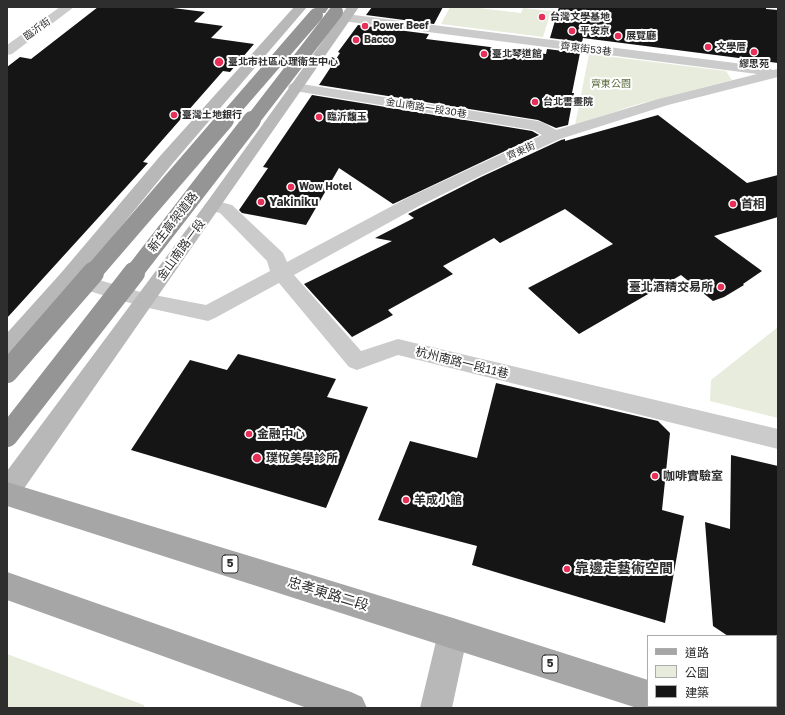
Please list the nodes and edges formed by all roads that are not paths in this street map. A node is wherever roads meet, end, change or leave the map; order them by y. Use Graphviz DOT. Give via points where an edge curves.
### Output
graph roads {
  1 [pos="68,7"];
  2 [pos="301,7"];
  3 [pos="336,10"];
  4 [pos="7,51"];
  5 [pos="778,73"];
  6 [pos="295,87"];
  7 [pos="554,136"];
  8 [pos="213,206"];
  9 [pos="282,272"];
  10 [pos="68,278"];
  11 [pos="144,300"];
  12 [pos="7,348"];
  13 [pos="7,372"];
  14 [pos="7,436"];
  15 [pos="778,439"];
  16 [pos="7,493"];
  17 [pos="7,586"];
  18 [pos="453,633"];
  19 [pos="647,696"];
  20 [pos="350,708"];
  21 [pos="436,708"];
  1 -- 4 [label="street, 臨沂街"];
  2 -- 10 [label="street" via="167,159"];
  3 -- 5 [label="street, 齊東街53巷"];
  3 -- 6 [label="street, 金山南路一段"];
  3 -- 13 [label="highway, bridge"];
  3 -- 14 [label="highway, 新生高架道路, bridge"];
  5 -- 7 [label="street, 齊東街" via="664,102"];
  6 -- 7 [label="street, 金山南路一段30巷" via="538,126"];
  6 -- 8 [label="street, 金山南路一段"];
  7 -- 9 [label="street, 齊東街" via="440,189"];
  8 -- 9 [label="street, 杭州南路一段11巷" via="226,209 276,258"];
  8 -- 11 [label="street, 金山南路一段"];
  9 -- 11 [label="street, 齊東街" via="208,313"];
  9 -- 15 [label="street, 杭州南路一段11巷" via="357,360 398,347"];
  10 -- 11 [label="street, 齊東街"];
  10 -- 12 [label="street"];
  11 -- 16 [label="street, 金山南路一段"];
  16 -- 18 [label="main road, 忠孝東路二段 / 5"];
  17 -- 20 [label="main road"];
  18 -- 19 [label="main road, 忠孝東路二段 / 5"];
  18 -- 21 [label="street"];
}
